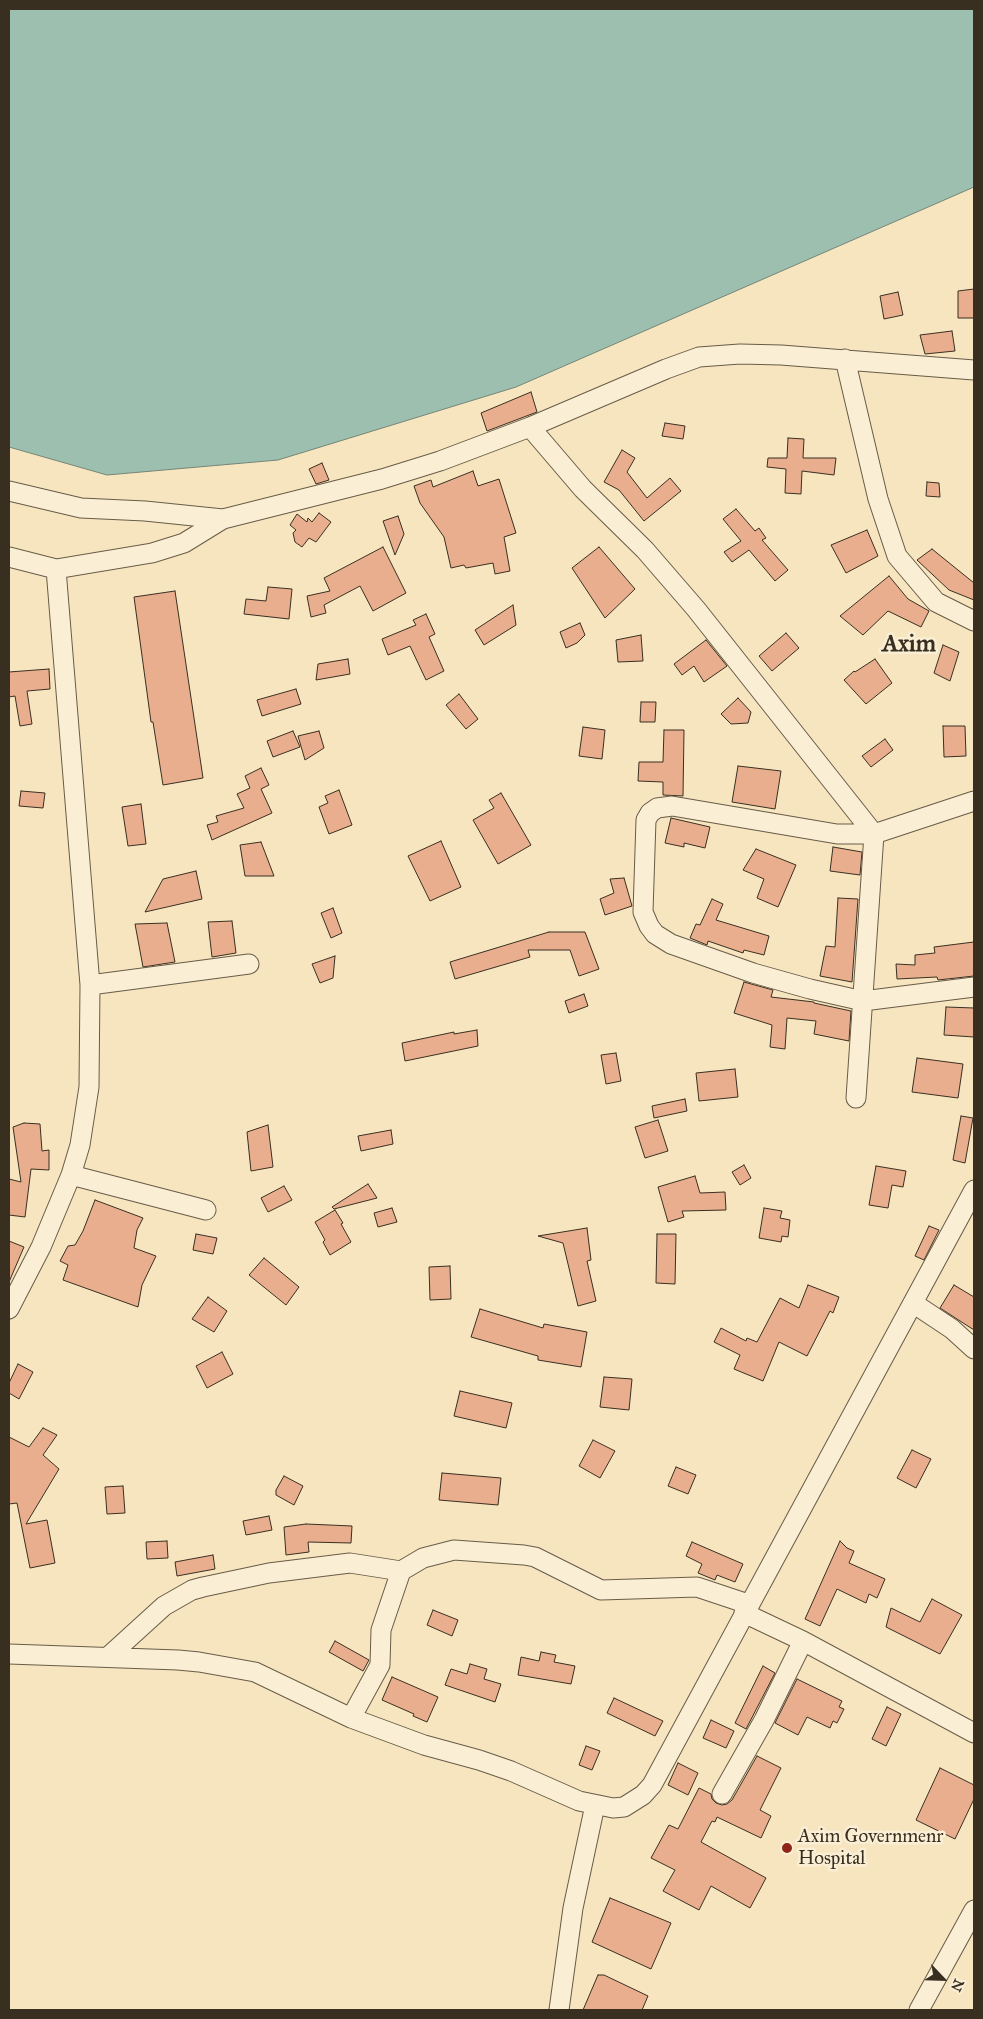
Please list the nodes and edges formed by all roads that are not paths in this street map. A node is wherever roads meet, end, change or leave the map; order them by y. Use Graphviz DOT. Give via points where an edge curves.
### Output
graph roads {
  1 [pos="846,359"];
  2 [pos="974,370"];
  3 [pos="530,427"];
  4 [pos="9,491"];
  5 [pos="223,519"];
  6 [pos="9,557"];
  7 [pos="56,569"];
  8 [pos="974,621"];
  9 [pos="974,801"];
  10 [pos="874,834"];
  11 [pos="249,964"];
  12 [pos="90,985"];
  13 [pos="974,987"];
  14 [pos="863,1001"];
  15 [pos="856,1098"];
  16 [pos="71,1175"];
  17 [pos="974,1190"];
  18 [pos="206,1210"];
  19 [pos="913,1303"];
  20 [pos="9,1309"];
  21 [pos="974,1349"];
  22 [pos="401,1571"];
  23 [pos="746,1609"];
  24 [pos="802,1641"];
  25 [pos="9,1654"];
  26 [pos="109,1656"];
  27 [pos="351,1718"];
  28 [pos="974,1733"];
  29 [pos="722,1794"];
  30 [pos="595,1805"];
  31 [pos="974,1910"];
  32 [pos="559,2010"];
  33 [pos="919,2010"];
  1 -- 2 [label="street"];
  1 -- 3 [label="street" via="740,354 698,357"];
  1 -- 8 [label="street" via="878,499 897,556 936,602"];
  3 -- 5 [label="street" via="382,479"];
  3 -- 10 [label="street" via="583,489 645,550 696,609"];
  4 -- 5 [label="street" via="81,508"];
  5 -- 7 [label="street" via="184,543 152,553"];
  6 -- 7 [label="street"];
  7 -- 12 [label="street"];
  9 -- 10 [label="street"];
  10 -- 14 [label="street"];
  10 -- 14 [label="street" via="837,834 672,806 657,808 650,813 644,838 644,912 655,934 671,944 753,973"];
  11 -- 12 [label="street"];
  12 -- 16 [label="street" via="89,1086 80,1145"];
  13 -- 14 [label="street"];
  14 -- 15 [label="street"];
  16 -- 18 [label="street"];
  16 -- 20 [label="street" via="41,1247"];
  17 -- 19 [label="street"];
  19 -- 21 [label="street" via="952,1329"];
  19 -- 23 [label="street"];
  22 -- 23 [label="street" via="423,1558 454,1550 524,1555 601,1590 697,1587"];
  22 -- 26 [label="street" via="350,1563 269,1573 192,1590 164,1606"];
  22 -- 27 [label="street" via="381,1630 380,1665"];
  23 -- 24 [label="street"];
  23 -- 30 [label="street" via="652,1785 624,1807"];
  24 -- 28 [label="street"];
  24 -- 29 [label="street" via="764,1720"];
  25 -- 26 [label="street"];
  26 -- 27 [label="street" via="199,1662 255,1672"];
  27 -- 30 [label="street" via="424,1745 495,1766"];
  30 -- 32 [label="street" via="570,1924"];
  31 -- 33 [label="street"];
}
